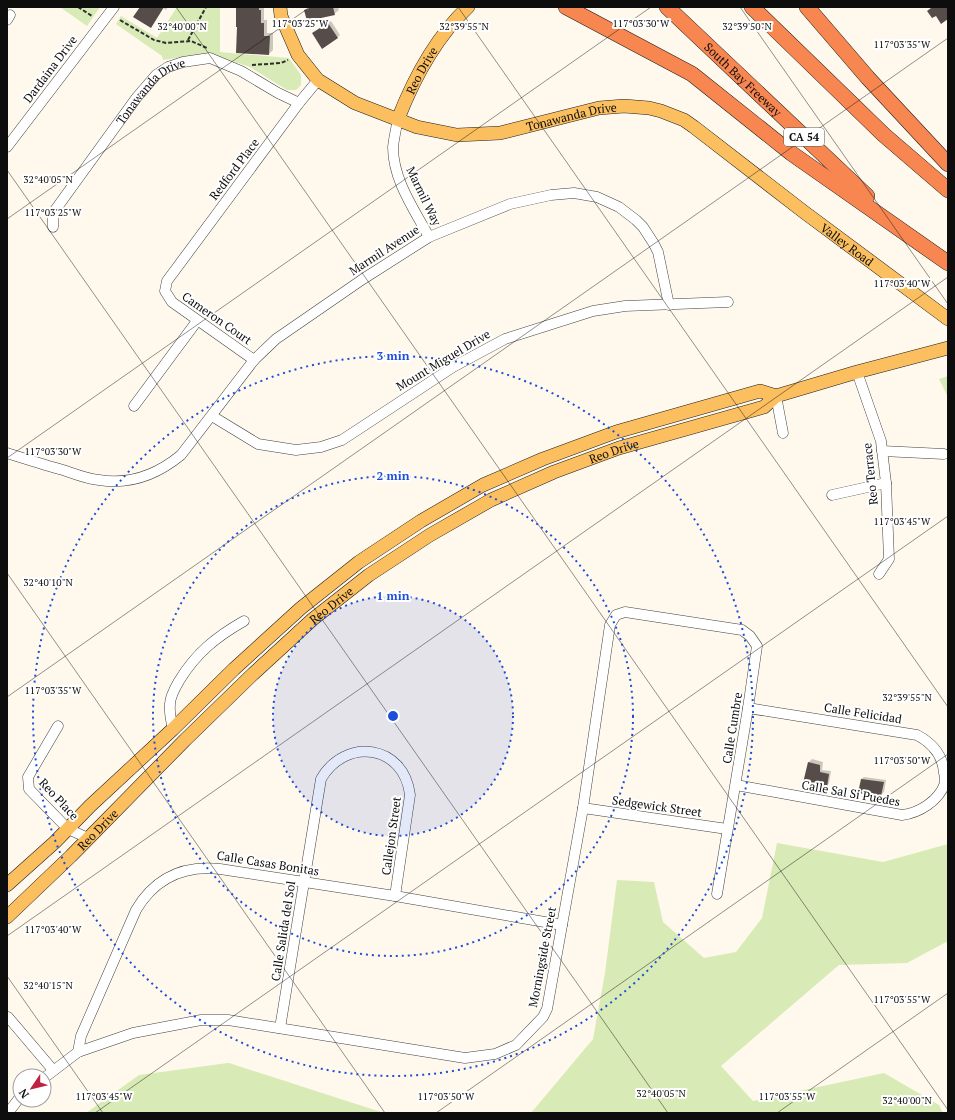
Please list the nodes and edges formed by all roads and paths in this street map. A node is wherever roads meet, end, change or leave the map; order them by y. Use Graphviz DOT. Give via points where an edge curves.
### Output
graph roads {
  1 [pos="78,7"];
  2 [pos="114,7"];
  3 [pos="206,7"];
  4 [pos="280,7"];
  5 [pos="468,7"];
  6 [pos="566,7"];
  7 [pos="667,7"];
  8 [pos="752,7"];
  9 [pos="807,7"];
  10 [pos="92,16"];
  11 [pos="188,40"];
  12 [pos="318,80"];
  13 [pos="299,103"];
  14 [pos="398,120"];
  15 [pos="7,147"];
  16 [pos="948,164"];
  17 [pos="948,190"];
  18 [pos="804,212"];
  19 [pos="52,227"];
  20 [pos="428,237"];
  21 [pos="948,259"];
  22 [pos="948,263"];
  23 [pos="172,273"];
  24 [pos="728,302"];
  25 [pos="669,305"];
  26 [pos="948,319"];
  27 [pos="197,321"];
  28 [pos="948,348"];
  29 [pos="254,360"];
  30 [pos="857,372"];
  31 [pos="776,396"];
  32 [pos="134,406"];
  33 [pos="212,416"];
  34 [pos="783,433"];
  35 [pos="882,450"];
  36 [pos="7,453"];
  37 [pos="944,454"];
  38 [pos="886,483"];
  39 [pos="832,495"];
  40 [pos="879,574"];
  41 [pos="244,621"];
  42 [pos="684,621"];
  43 [pos="748,708"];
  44 [pos="58,726"];
  45 [pos="173,729"];
  46 [pos="370,752"];
  47 [pos="947,782"];
  48 [pos="736,785"];
  49 [pos="583,808"];
  50 [pos="68,829"];
  51 [pos="727,829"];
  52 [pos="88,838"];
  53 [pos="304,882"];
  54 [pos="7,885"];
  55 [pos="717,894"];
  56 [pos="395,896"];
  57 [pos="7,917"];
  58 [pos="562,925"];
  59 [pos="8,1017"];
  60 [pos="280,1028"];
  61 [pos="78,1052"];
  62 [pos="53,1070"];
  1 -- 10 [label="path"];
  2 -- 15 [label="street, Dardaina Drive"];
  3 -- 11 [label="path"];
  4 -- 12 [label="main road, Tonawanda Drive" via="281,16 298,55"];
  5 -- 14 [label="main road, Reo Drive" via="442,35 424,62 407,95"];
  6 -- 22 [label="highway" via="692,74 791,153"];
  7 -- 21 [label="highway, South Bay Freeway / CA 54" via="862,192"];
  8 -- 17 [label="highway" via="884,135"];
  9 -- 16 [label="highway" via="868,78"];
  12 -- 13 [label="street, Redford Place"];
  12 -- 14 [label="main road, Tonawanda Drive" via="354,103"];
  13 -- 19 [label="street, Tonawanda Drive" via="241,71 210,58 168,67 156,75 137,97 54,213"];
  13 -- 23 [label="street, Redford Place"];
  14 -- 18 [label="main road, Tonawanda Drive" via="417,127 457,135 500,133 599,108 649,108 672,115 694,126"];
  14 -- 20 [label="street, Marmil Way" via="393,147 395,166"];
  18 -- 26 [label="main road, Valley Road"];
  20 -- 25 [label="street, Marmil Avenue" via="510,204 562,194 598,197 629,214 649,235 658,252"];
  20 -- 29 [label="street, Marmil Avenue" via="363,278 276,339"];
  23 -- 27 [label="street, Cameron Court" via="165,291 172,302"];
  24 -- 25 [label="street, Mount Miguel Drive"];
  25 -- 33 [label="street, Mount Miguel Drive" via="625,306 593,311 505,339 453,367 342,440 320,447 296,450 258,444"];
  27 -- 29 [label="street, Cameron Court"];
  27 -- 32 [label="street"];
  28 -- 30 [label="main road, Reo Drive"];
  29 -- 33 [label="street, Marmil Avenue"];
  30 -- 31 [label="main road, Reo Drive"];
  30 -- 35 [label="street, Reo Terrace"];
  31 -- 34 [label="street"];
  31 -- 45 [label="main road, Reo Drive" via="760,391 616,432 483,485 421,521 359,562 301,608"];
  31 -- 52 [label="main road, Reo Drive" via="764,407 619,448 554,472 492,500 430,535 369,575 313,619 185,740"];
  33 -- 36 [label="street, Marmil Avenue" via="172,462 152,474 130,480 97,480"];
  35 -- 37 [label="street"];
  35 -- 38 [label="street, Reo Terrace"];
  38 -- 39 [label="street"];
  38 -- 40 [label="street, Reo Terrace" via="889,559"];
  41 -- 45 [label="street" via="213,641 198,654 186,670 174,689 170,702"];
  42 -- 43 [label="street, Calle Cumbre" via="742,630 753,640 757,646"];
  42 -- 49 [label="street, Morningside Street" via="629,611 616,615 611,621"];
  43 -- 47 [label="street, Calle Felicidad" via="917,735 930,743 939,755"];
  43 -- 48 [label="street, Calle Cumbre"];
  44 -- 50 [label="street, Reo Place" via="28,777 29,789"];
  45 -- 50 [label="main road, Reo Drive"];
  46 -- 53 [label="street, Calle Salida del Sol" via="354,753 340,758 329,767 321,779"];
  46 -- 56 [label="street, Callejon Street" via="383,755 394,762 404,773 409,787 410,795"];
  47 -- 48 [label="street, Calle Sal Si Puedes" via="928,804 915,812 902,815"];
  48 -- 51 [label="street, Calle Cumbre"];
  49 -- 51 [label="street, Sedgewick Street"];
  49 -- 58 [label="street, Morningside Street"];
  50 -- 52 [label="street, Reo Place"];
  50 -- 54 [label="main road, Reo Drive"];
  51 -- 55 [label="street, Calle Cumbre"];
  52 -- 57 [label="main road, Reo Drive"];
  53 -- 56 [label="street, Calle Casas Bonitas"];
  53 -- 60 [label="street, Calle Salida del Sol"];
  53 -- 61 [label="street, Calle Casas Bonitas" via="210,868 184,871 162,881 147,894 136,910 80,1036"];
  56 -- 58 [label="street, Calle Casas Bonitas"];
  58 -- 60 [label="street, Morningside Street" via="547,1009 543,1017 516,1045 495,1054 465,1058"];
  59 -- 62 [label="street"];
  60 -- 61 [label="street, Morningside Street" via="228,1020 201,1020 133,1033"];
  61 -- 62 [label="street, Morningside Street"];
}
